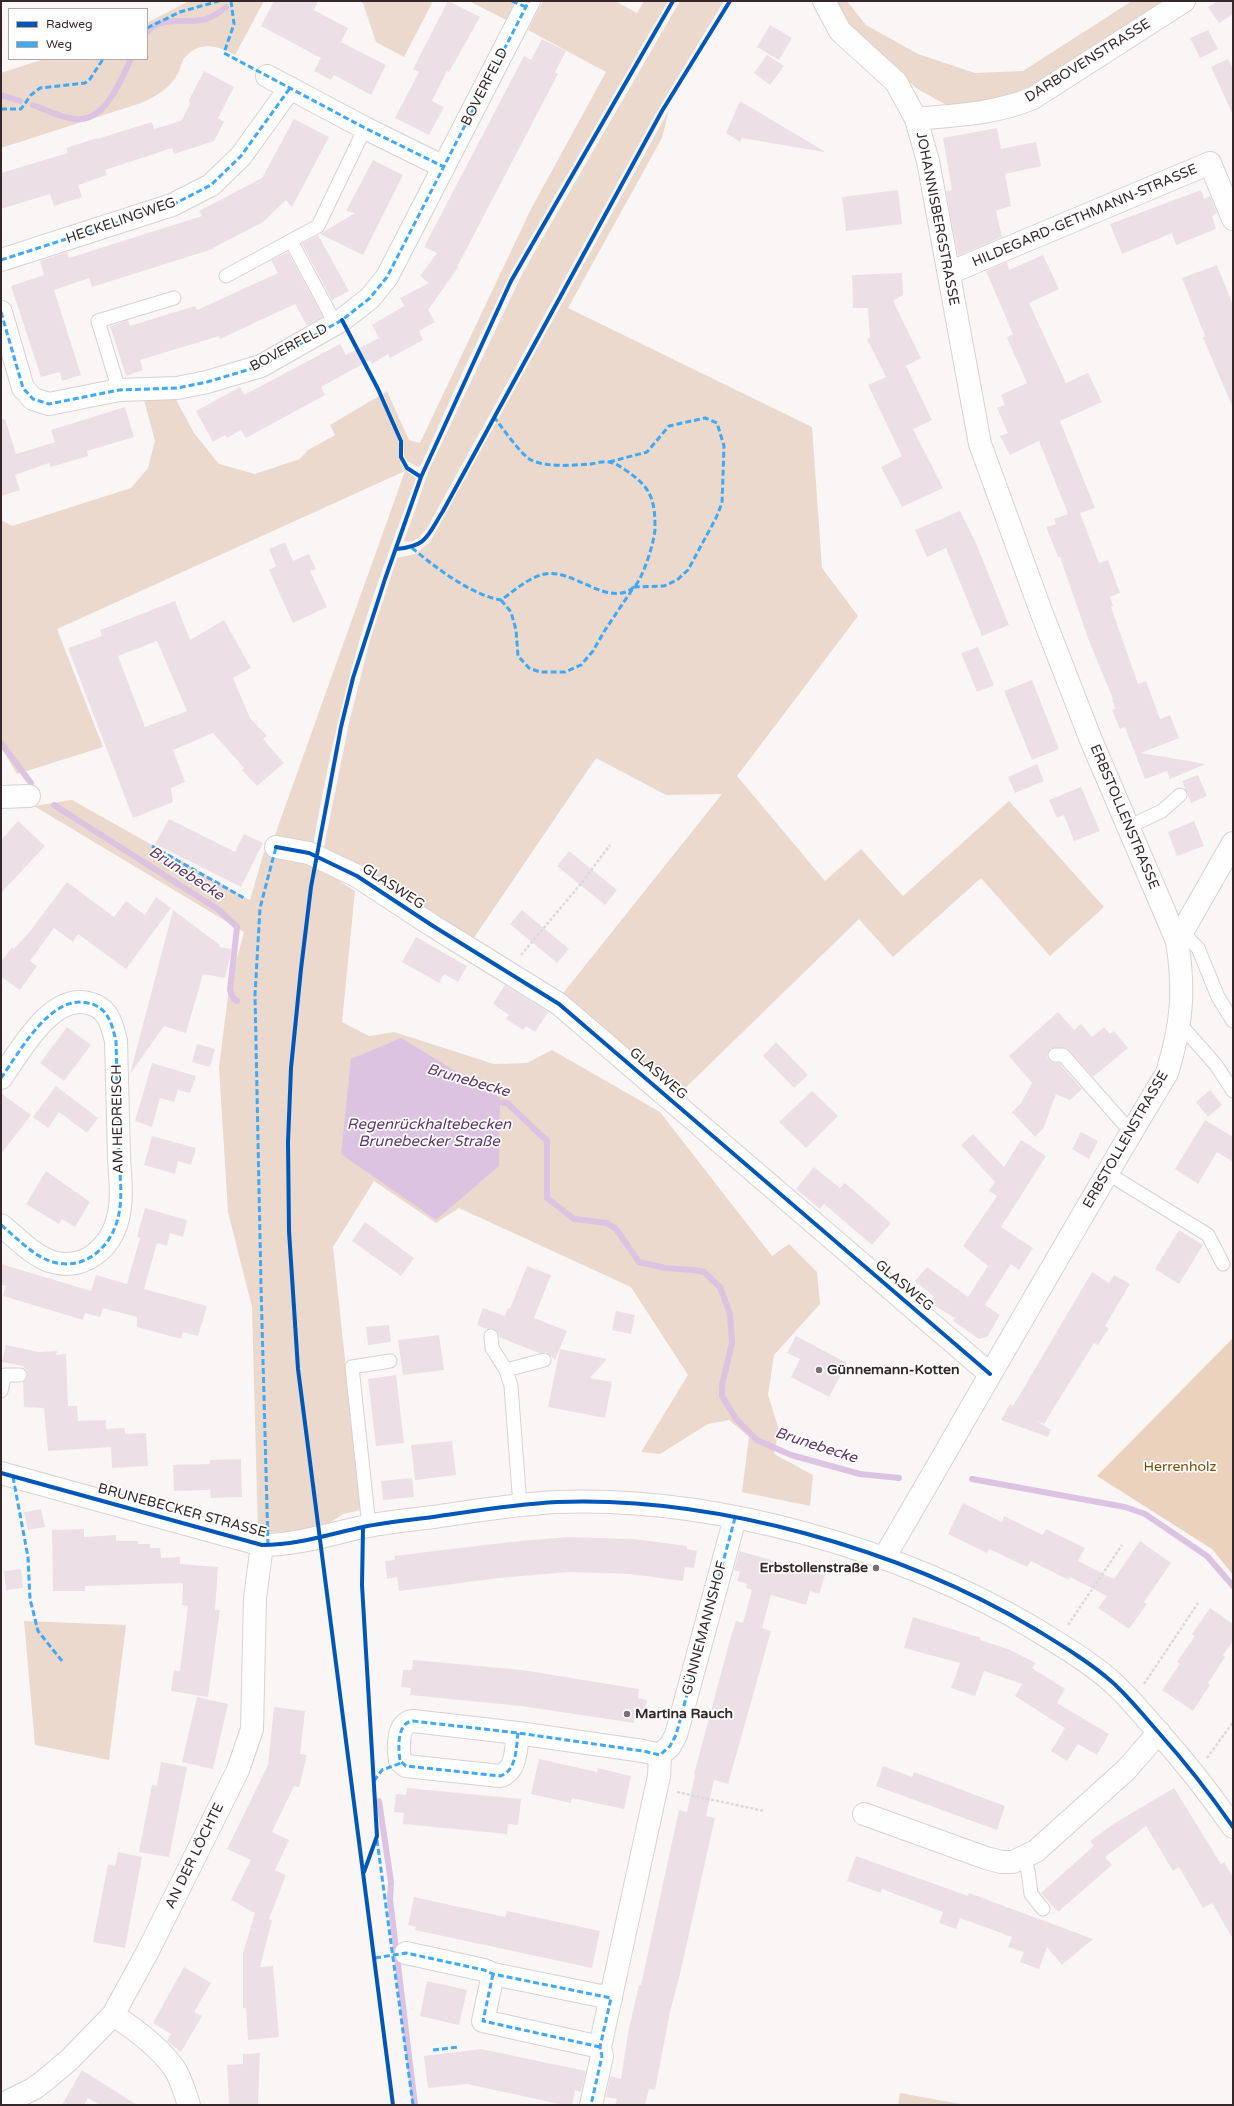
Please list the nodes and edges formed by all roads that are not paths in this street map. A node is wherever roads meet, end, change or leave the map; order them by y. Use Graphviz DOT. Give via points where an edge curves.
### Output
graph roads {
  1 [pos="529,1"];
  2 [pos="824,1"];
  3 [pos="1184,1"];
  4 [pos="267,76"];
  5 [pos="290,88"];
  6 [pos="916,119"];
  7 [pos="365,128"];
  8 [pos="444,167"];
  9 [pos="1233,219"];
  10 [pos="291,241"];
  11 [pos="1,260"];
  12 [pos="949,273"];
  13 [pos="226,276"];
  14 [pos="174,298"];
  15 [pos="1,312"];
  16 [pos="335,323"];
  17 [pos="119,390"];
  18 [pos="988,468"];
  19 [pos="1180,795"];
  20 [pos="29,796"];
  21 [pos="1,797"];
  22 [pos="1128,827"];
  23 [pos="1233,843"];
  24 [pos="276,847"];
  25 [pos="1179,936"];
  26 [pos="1233,1021"];
  27 [pos="1179,1023"];
  28 [pos="1055,1055"];
  29 [pos="1,1078"];
  30 [pos="1233,1091"];
  31 [pos="1131,1132"];
  32 [pos="1107,1173"];
  33 [pos="1,1225"];
  34 [pos="1223,1264"];
  35 [pos="491,1336"];
  36 [pos="544,1360"];
  37 [pos="390,1361"];
  38 [pos="506,1370"];
  39 [pos="990,1374"];
  40 [pos="20,1375"];
  41 [pos="1,1391"];
  42 [pos="1,1473"];
  43 [pos="520,1506"];
  44 [pos="735,1518"];
  45 [pos="369,1526"];
  46 [pos="262,1545"];
  47 [pos="884,1558"];
  48 [pos="1158,1732"];
  49 [pos="518,1733"];
  50 [pos="660,1756"];
  51 [pos="864,1814"];
  52 [pos="1233,1827"];
  53 [pos="1024,1857"];
  54 [pos="1043,1909"];
  55 [pos="406,1952"];
  56 [pos="493,1974"];
  57 [pos="611,1998"];
  58 [pos="113,2015"];
  59 [pos="600,2046"];
  60 [pos="1,2105"];
  61 [pos="189,2105"];
  62 [pos="591,2105"];
  1 -- 8 [label="street, BOVERFELD"];
  2 -- 6 [label="street, JOHANNISBERGSTRASSE" via="840,31 896,82"];
  3 -- 6 [label="street, DARBOVENSTRASSE" via="1033,98 990,111"];
  4 -- 5 [label="street"];
  5 -- 7 [label="street"];
  5 -- 11 [label="street, HECKELINGWEG" via="241,156 211,185 172,205"];
  6 -- 12 [label="street, JOHANNISBERGSTRASSE" via="928,161"];
  7 -- 8 [label="street"];
  7 -- 10 [label="lane" via="318,226"];
  8 -- 16 [label="street, BOVERFELD" via="386,276 370,298"];
  9 -- 12 [label="street, HILDEGARD-GETHMANN-STRASSE" via="1210,163"];
  10 -- 13 [label="lane"];
  10 -- 16 [label="lane"];
  12 -- 18 [label="street, JOHANNISBERGSTRASSE" via="980,444"];
  14 -- 17 [label="lane" via="98,322"];
  15 -- 17 [label="street, BOVERFELD" via="23,388 33,399 49,404"];
  16 -- 17 [label="street, BOVERFELD" via="261,366 236,374 177,388"];
  18 -- 22 [label="street, ERBSTOLLENSTRASSE" via="1044,621"];
  19 -- 22 [label="lane" via="1162,811"];
  20 -- 21 [label="street"];
  22 -- 25 [label="street, ERBSTOLLENSTRASSE"];
  23 -- 25 [label="street"];
  24 -- 39 [label="street, GLASWEG" via="309,853 339,866 559,1004"];
  25 -- 26 [label="lane" via="1198,948 1218,997"];
  25 -- 27 [label="street, ERBSTOLLENSTRASSE" via="1182,1004"];
  27 -- 30 [label="lane" via="1216,1065"];
  27 -- 31 [label="street, ERBSTOLLENSTRASSE" via="1167,1073"];
  28 -- 31 [label="lane" via="1063,1054"];
  29 -- 33 [label="street, AM HEDREISCH" via="46,1017 61,1006 76,1002 96,1005 112,1022 116,1042 121,1202 114,1232 96,1254 65,1264 52,1262 40,1256"];
  31 -- 32 [label="street, ERBSTOLLENSTRASSE"];
  32 -- 34 [label="lane" via="1208,1235"];
  32 -- 39 [label="street, ERBSTOLLENSTRASSE"];
  35 -- 38 [label="lane" via="492,1348"];
  36 -- 38 [label="lane"];
  37 -- 45 [label="lane" via="352,1367"];
  38 -- 43 [label="lane" via="511,1386"];
  39 -- 47 [label="street, ERBSTOLLENSTRASSE"];
  40 -- 41 [label="lane" via="5,1375"];
  42 -- 46 [label="street, BRUNEBECKER STRASSE"];
  43 -- 44 [label="street, BRUNEBECKER STRASSE" via="557,1502 640,1504"];
  43 -- 45 [label="street, BRUNEBECKER STRASSE"];
  44 -- 47 [label="street, BRUNEBECKER STRASSE" via="821,1539"];
  44 -- 50 [label="street, GÜNNEMANNSHOF" via="676,1735"];
  45 -- 46 [label="street, BRUNEBECKER STRASSE" via="294,1543"];
  46 -- 58 [label="street, AN DER LÖCHTE" via="255,1598 254,1714 244,1758 148,1951"];
  47 -- 48 [label="street, BRUNEBECKER STRASSE" via="962,1590 1010,1614 1056,1642 1111,1682"];
  48 -- 52 [label="street, BRUNEBECKER STRASSE" via="1195,1774"];
  48 -- 53 [label="street" via="1126,1770 1036,1850"];
  49 -- 49 [label="street" via="409,1722 401,1728 400,1761 406,1766 500,1776 508,1772 513,1764"];
  49 -- 50 [label="street" via="643,1751"];
  50 -- 57 [label="street" via="657,1788"];
  51 -- 53 [label="street" via="1001,1862 1013,1862"];
  53 -- 54 [label="lane" via="1031,1894"];
  55 -- 56 [label="street"];
  56 -- 57 [label="street"];
  56 -- 59 [label="street" via="483,2021"];
  57 -- 59 [label="street"];
  58 -- 60 [label="street, AN DER LÖCHTE" via="69,2060 44,2081"];
  58 -- 61 [label="street" via="133,2028 174,2067"];
  59 -- 62 [label="street" via="602,2056"];
}
